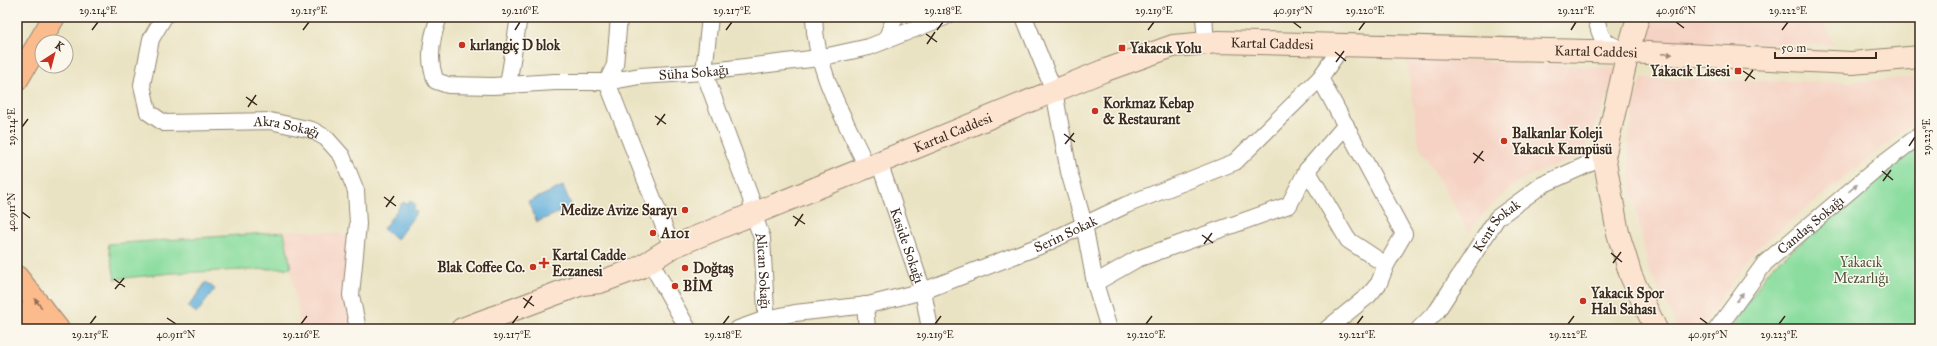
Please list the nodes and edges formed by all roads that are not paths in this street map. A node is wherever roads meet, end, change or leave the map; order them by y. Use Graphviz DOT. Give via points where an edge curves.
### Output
graph roads {
  1 [pos="41,17"];
  2 [pos="54,17"];
  3 [pos="164,17"];
  4 [pos="439,17"];
  5 [pos="519,17"];
  6 [pos="619,17"];
  7 [pos="710,17"];
  8 [pos="814,17"];
  9 [pos="895,17"];
  10 [pos="945,17"];
  11 [pos="1024,17"];
  12 [pos="1204,17"];
  13 [pos="1596,17"];
  14 [pos="1638,17"];
  15 [pos="886,40"];
  16 [pos="1206,43"];
  17 [pos="1343,45"];
  18 [pos="1628,52"];
  19 [pos="1920,57"];
  20 [pos="819,58"];
  21 [pos="17,60"];
  22 [pos="704,72"];
  23 [pos="1320,78"];
  24 [pos="17,80"];
  25 [pos="607,82"];
  26 [pos="508,85"];
  27 [pos="1054,91"];
  28 [pos="1346,125"];
  29 [pos="1920,135"];
  30 [pos="1604,157"];
  31 [pos="873,164"];
  32 [pos="1307,170"];
  33 [pos="753,213"];
  34 [pos="1084,224"];
  35 [pos="662,253"];
  36 [pos="1386,265"];
  37 [pos="17,277"];
  38 [pos="1095,283"];
  39 [pos="924,291"];
  40 [pos="865,305"];
  41 [pos="17,312"];
  42 [pos="766,324"];
  43 [pos="32,329"];
  44 [pos="58,329"];
  45 [pos="358,329"];
  46 [pos="462,329"];
  47 [pos="688,329"];
  48 [pos="738,329"];
  49 [pos="867,329"];
  50 [pos="930,329"];
  51 [pos="1109,329"];
  52 [pos="1327,329"];
  53 [pos="1419,329"];
  54 [pos="1656,329"];
  55 [pos="1717,329"];
  1 -- 21 [label="highway"];
  2 -- 24 [label="highway"];
  3 -- 45 [label="street, Akra Sokağı" via="151,39 142,85 148,112 164,123 270,121 312,130 326,138 342,156 356,191 358,224 351,295"];
  4 -- 26 [label="street, Süha Sokağı" via="434,30 430,58 436,81 448,84"];
  5 -- 26 [label="street"];
  6 -- 25 [label="street" via="615,65"];
  7 -- 22 [label="street"];
  8 -- 20 [label="street, Kaside Sokağı" via="814,38"];
  9 -- 15 [label="street"];
  10 -- 15 [label="street, Süha Sokağı"];
  11 -- 27 [label="street"];
  12 -- 16 [label="street"];
  13 -- 18 [label="street" via="1599,33 1605,42"];
  14 -- 18 [label="main road"];
  15 -- 20 [label="street, Süha Sokağı" via="869,47"];
  16 -- 17 [label="main road, Kartal Caddesi"];
  16 -- 27 [label="main road, Kartal Caddesi" via="1173,46"];
  17 -- 18 [label="main road, Kartal Caddesi"];
  17 -- 23 [label="street, Serin Sokak"];
  18 -- 19 [label="main road, Kartal Caddesi, one-way" via="1852,63"];
  18 -- 30 [label="main road"];
  20 -- 22 [label="street, Süha Sokağı"];
  20 -- 31 [label="street, Kaside Sokağı" via="821,68"];
  22 -- 25 [label="street, Süha Sokağı" via="640,76"];
  22 -- 33 [label="street, Alican Sokağı" via="751,198"];
  23 -- 28 [label="street"];
  23 -- 34 [label="street, Serin Sokak" via="1235,162 1126,204"];
  25 -- 26 [label="street, Süha Sokağı"];
  25 -- 35 [label="street"];
  27 -- 31 [label="main road, Kartal Caddesi"];
  27 -- 34 [label="street" via="1069,172"];
  28 -- 32 [label="street"];
  28 -- 36 [label="street" via="1404,234"];
  55 -- 29 [label="street, Candaş Sokağı, one-way" via="1765,263"];
  30 -- 53 [label="street, Kent Sokak" via="1542,185 1497,218 1437,311"];
  30 -- 54 [label="main road" via="1618,233 1631,276"];
  31 -- 33 [label="main road, Kartal Caddesi"];
  31 -- 39 [label="street, Kaside Sokağı"];
  32 -- 36 [label="street" via="1348,240"];
  32 -- 38 [label="street" via="1289,205 1137,259"];
  33 -- 35 [label="main road, Kartal Caddesi"];
  33 -- 42 [label="street, Alican Sokağı" via="762,238"];
  34 -- 38 [label="street"];
  34 -- 39 [label="street, Serin Sokak" via="1042,245"];
  35 -- 46 [label="main road, Kartal Caddesi" via="633,257 598,273 582,284"];
  35 -- 47 [label="street"];
  36 -- 52 [label="street" via="1379,283 1369,295"];
  44 -- 37 [label="highway, one-way"];
  38 -- 51 [label="street"];
  39 -- 40 [label="street, Serin Sokak"];
  39 -- 50 [label="street, Kaside Sokağı"];
  40 -- 42 [label="street, Serin Sokak" via="795,313"];
  40 -- 49 [label="street"];
  41 -- 43 [label="highway"];
  42 -- 48 [label="street, Serin Sokak"];
}
